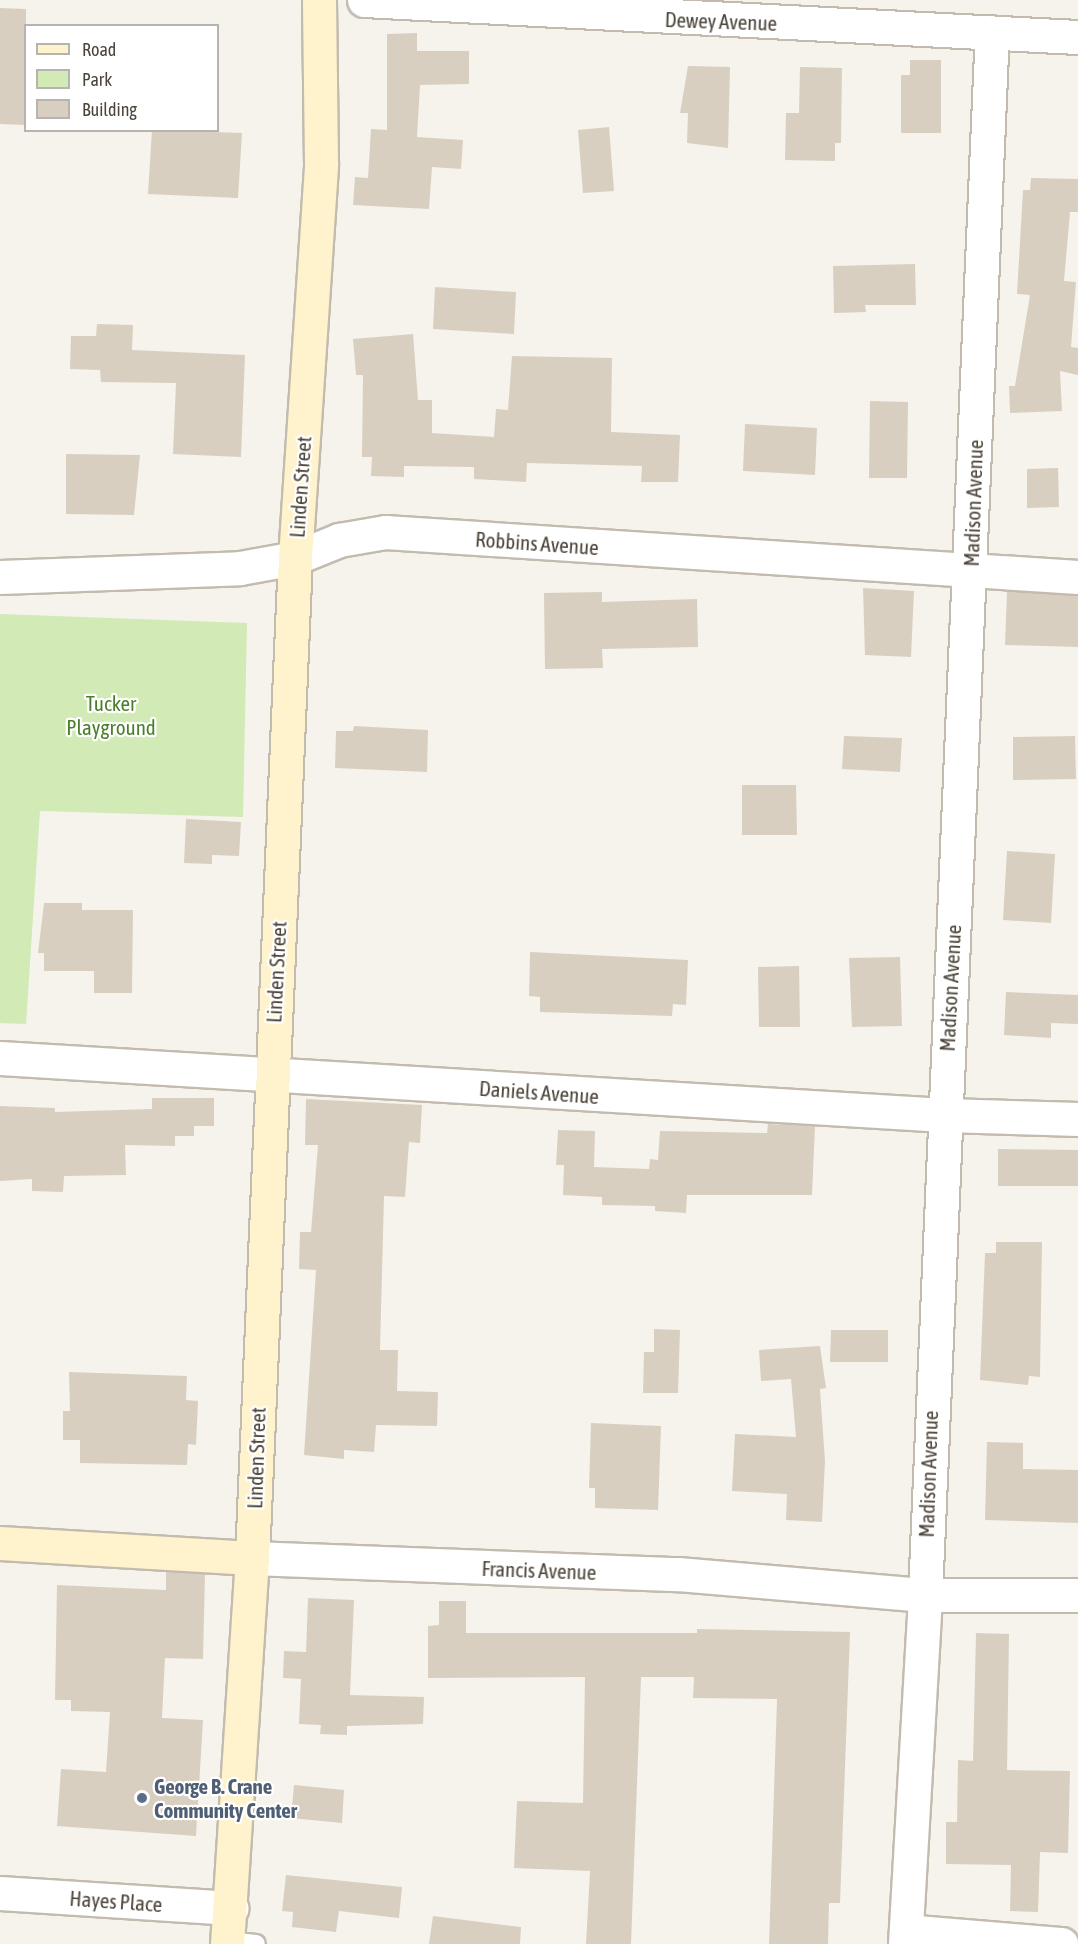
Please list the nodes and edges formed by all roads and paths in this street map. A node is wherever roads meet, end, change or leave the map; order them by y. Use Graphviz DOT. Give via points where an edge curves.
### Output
graph roads {
  1 [pos="319,0"];
  2 [pos="364,0"];
  3 [pos="672,9"];
  4 [pos="992,32"];
  5 [pos="1078,37"];
  6 [pos="295,558"];
  7 [pos="970,574"];
  8 [pos="0,577"];
  9 [pos="1078,577"];
  10 [pos="0,1058"];
  11 [pos="271,1074"];
  12 [pos="944,1115"];
  13 [pos="1078,1119"];
  14 [pos="0,1543"];
  15 [pos="252,1558"];
  16 [pos="925,1595"];
  17 [pos="1078,1595"];
  18 [pos="0,1893"];
  19 [pos="232,1908"];
  20 [pos="905,1938"];
  21 [pos="237,1943"];
  22 [pos="1061,1944"];
  1 -- 6 [label="street, Linden Street" via="321,164"];
  2 -- 3 [label="street, Dewey Avenue"];
  3 -- 4 [label="street, Dewey Avenue"];
  4 -- 5 [label="street, Dewey Avenue"];
  4 -- 7 [label="street, Madison Avenue"];
  6 -- 7 [label="street, Robbins Avenue" via="339,540 385,532"];
  6 -- 8 [label="street, Robbins Avenue" via="240,568 148,575"];
  6 -- 11 [label="street, Linden Street"];
  7 -- 9 [label="street, Robbins Avenue"];
  7 -- 12 [label="street, Madison Avenue"];
  10 -- 11 [label="street, Daniels Avenue"];
  11 -- 12 [label="street, Daniels Avenue"];
  11 -- 15 [label="street, Linden Street"];
  12 -- 13 [label="street, Daniels Avenue"];
  12 -- 16 [label="street, Madison Avenue"];
  14 -- 15 [label="street, Francis Avenue"];
  15 -- 16 [label="street, Francis Avenue" via="678,1574"];
  15 -- 19 [label="street, Linden Street"];
  16 -- 17 [label="street, Francis Avenue"];
  16 -- 20 [label="street, Madison Avenue"];
  18 -- 19 [label="street, Hayes Place"];
  19 -- 21 [label="street, Linden Street"];
  20 -- 22 [label="street"];
}
